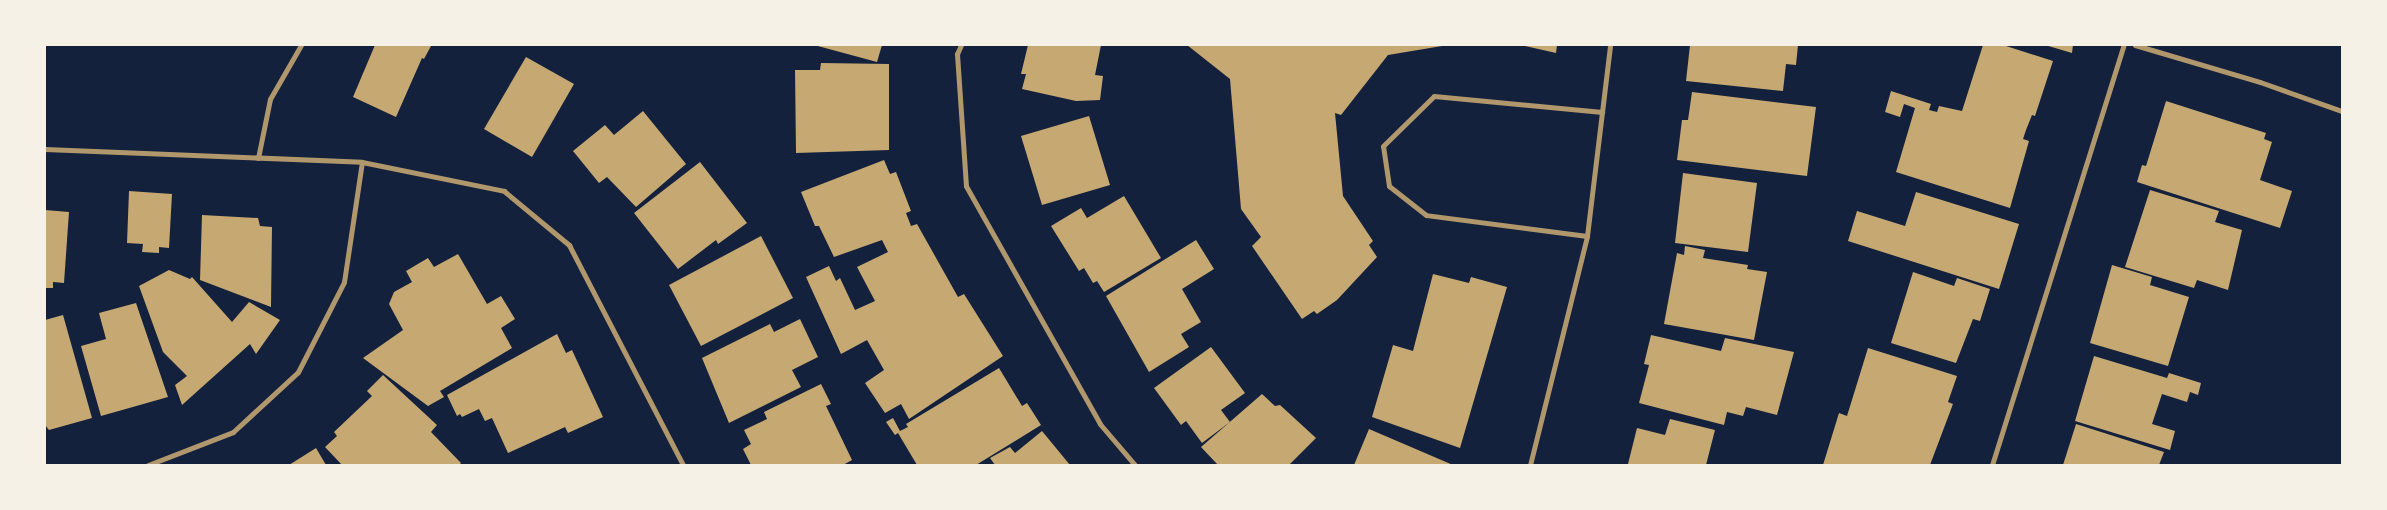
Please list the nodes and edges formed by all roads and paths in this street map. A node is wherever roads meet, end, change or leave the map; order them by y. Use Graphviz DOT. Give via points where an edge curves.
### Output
graph roads {
  1 [pos="301,45"];
  2 [pos="961,45"];
  3 [pos="1610,45"];
  4 [pos="2124,45"];
  5 [pos="2135,45"];
  6 [pos="2342,111"];
  7 [pos="1602,112"];
  8 [pos="45,149"];
  9 [pos="258,158"];
  10 [pos="362,162"];
  11 [pos="1586,236"];
  12 [pos="148,465"];
  13 [pos="683,465"];
  14 [pos="1135,465"];
  15 [pos="1530,465"];
  16 [pos="1992,465"];
  1 -- 9 [label="street" via="270,99"];
  2 -- 14 [label="street" via="957,54 966,186 1100,424"];
  3 -- 7 [label="street"];
  4 -- 16 [label="street"];
  5 -- 6 [label="street" via="2260,82"];
  7 -- 11 [label="street"];
  7 -- 11 [label="street" via="1434,96 1383,146 1389,186 1426,215"];
  8 -- 9 [label="street"];
  9 -- 10 [label="street"];
  10 -- 12 [label="street" via="344,282 298,372 232,432"];
  10 -- 13 [label="street" via="504,191 569,245"];
  11 -- 15 [label="street"];
}
